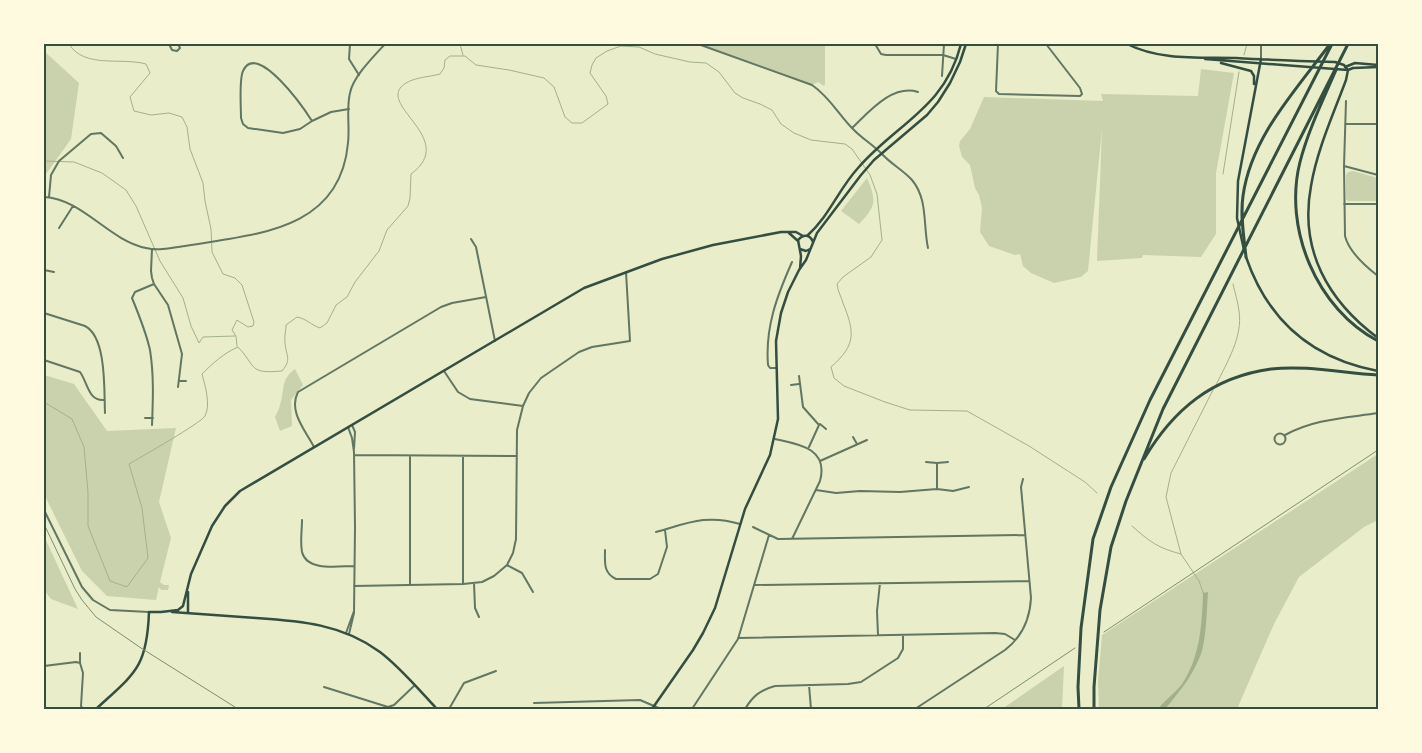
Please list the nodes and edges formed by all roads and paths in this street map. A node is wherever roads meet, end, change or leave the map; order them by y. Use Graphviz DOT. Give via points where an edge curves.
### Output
graph roads {
  1 [pos="169,44"];
  2 [pos="178,44"];
  3 [pos="350,44"];
  4 [pos="385,44"];
  5 [pos="698,44"];
  6 [pos="876,44"];
  7 [pos="944,44"];
  8 [pos="961,44"];
  9 [pos="966,44"];
  10 [pos="998,44"];
  11 [pos="1046,44"];
  12 [pos="1127,44"];
  13 [pos="1140,44"];
  14 [pos="1262,44"];
  15 [pos="1331,44"];
  16 [pos="1348,44"];
  17 [pos="1135,46"];
  18 [pos="943,55"];
  19 [pos="1197,58"];
  20 [pos="957,59"];
  21 [pos="1261,59"];
  22 [pos="1260,64"];
  23 [pos="1378,66"];
  24 [pos="1346,68"];
  25 [pos="359,75"];
  26 [pos="942,76"];
  27 [pos="918,92"];
  28 [pos="1253,93"];
  29 [pos="1346,101"];
  30 [pos="349,109"];
  31 [pos="312,121"];
  32 [pos="1345,124"];
  33 [pos="1378,124"];
  34 [pos="852,128"];
  35 [pos="877,149"];
  36 [pos="882,154"];
  37 [pos="123,158"];
  38 [pos="1344,166"];
  39 [pos="1378,176"];
  40 [pos="44,197"];
  41 [pos="49,197"];
  42 [pos="1344,204"];
  43 [pos="1378,204"];
  44 [pos="73,206"];
  45 [pos="59,228"];
  46 [pos="786,232"];
  47 [pos="803,236"];
  48 [pos="808,236"];
  49 [pos="471,239"];
  50 [pos="798,242"];
  51 [pos="813,242"];
  52 [pos="928,248"];
  53 [pos="152,249"];
  54 [pos="800,249"];
  55 [pos="810,249"];
  56 [pos="1246,257"];
  57 [pos="792,262"];
  58 [pos="44,270"];
  59 [pos="799,270"];
  60 [pos="54,272"];
  61 [pos="626,272"];
  62 [pos="1378,276"];
  63 [pos="154,284"];
  64 [pos="486,297"];
  65 [pos="44,313"];
  66 [pos="495,340"];
  67 [pos="1378,340"];
  68 [pos="44,360"];
  69 [pos="776,368"];
  70 [pos="444,370"];
  71 [pos="1378,373"];
  72 [pos="799,376"];
  73 [pos="179,381"];
  74 [pos="186,381"];
  75 [pos="799,384"];
  76 [pos="791,385"];
  77 [pos="178,387"];
  78 [pos="104,400"];
  79 [pos="523,406"];
  80 [pos="104,413"];
  81 [pos="1378,413"];
  82 [pos="145,418"];
  83 [pos="153,418"];
  84 [pos="818,422"];
  85 [pos="352,424"];
  86 [pos="152,425"];
  87 [pos="348,427"];
  88 [pos="826,429"];
  89 [pos="1284,435"];
  90 [pos="854,437"];
  91 [pos="775,439"];
  92 [pos="867,440"];
  93 [pos="857,444"];
  94 [pos="314,447"];
  95 [pos="808,448"];
  96 [pos="354,453"];
  97 [pos="410,456"];
  98 [pos="463,456"];
  99 [pos="517,456"];
  100 [pos="820,461"];
  101 [pos="926,462"];
  102 [pos="948,462"];
  103 [pos="937,463"];
  104 [pos="1023,479"];
  105 [pos="969,487"];
  106 [pos="937,489"];
  107 [pos="816,490"];
  108 [pos="1126,501"];
  109 [pos="44,510"];
  110 [pos="302,520"];
  111 [pos="740,524"];
  112 [pos="753,527"];
  113 [pos="664,530"];
  114 [pos="656,532"];
  115 [pos="769,535"];
  116 [pos="1025,535"];
  117 [pos="792,538"];
  118 [pos="605,550"];
  119 [pos="507,565"];
  120 [pos="354,566"];
  121 [pos="1029,581"];
  122 [pos="474,583"];
  123 [pos="880,583"];
  124 [pos="463,584"];
  125 [pos="410,585"];
  126 [pos="754,585"];
  127 [pos="354,586"];
  128 [pos="187,590"];
  129 [pos="532,592"];
  130 [pos="149,612"];
  131 [pos="161,612"];
  132 [pos="188,614"];
  133 [pos="478,616"];
  134 [pos="348,633"];
  135 [pos="878,635"];
  136 [pos="903,635"];
  137 [pos="738,638"];
  138 [pos="1015,640"];
  139 [pos="80,653"];
  140 [pos="80,663"];
  141 [pos="44,666"];
  142 [pos="496,671"];
  143 [pos="414,685"];
  144 [pos="809,685"];
  145 [pos="324,687"];
  146 [pos="534,703"];
  147 [pos="653,708"];
  148 [pos="83,709"];
  149 [pos="96,709"];
  150 [pos="437,709"];
  151 [pos="449,709"];
  152 [pos="661,709"];
  153 [pos="692,709"];
  154 [pos="746,709"];
  155 [pos="811,709"];
  156 [pos="915,709"];
  157 [pos="1079,709"];
  158 [pos="1094,709"];
  1 -- 2 [label="street" via="172,50 177,51 180,48"];
  3 -- 25 [label="street" via="349,59"];
  4 -- 25 [label="street"];
  5 -- 34 [label="street" via="812,85 830,100"];
  6 -- 18 [label="street" via="881,54 886,55"];
  7 -- 18 [label="street"];
  8 -- 20 [label="main road"];
  9 -- 36 [label="main road" via="950,83 938,102"];
  10 -- 11 [label="street" via="997,92 1082,94"];
  12 -- 17 [label="main road"];
  13 -- 17 [label="lane"];
  14 -- 21 [label="street"];
  15 -- 56 [label="highway" via="1264,136 1251,164 1242,208"];
  15 -- 157 [label="highway" via="1122,459 1093,539 1080,642"];
  16 -- 67 [label="highway" via="1300,162 1298,218 1307,258 1326,293 1349,320"];
  16 -- 108 [label="highway" via="1163,409"];
  17 -- 19 [label="main road" via="1163,55"];
  18 -- 20 [label="street"];
  18 -- 26 [label="street"];
  19 -- 21 [label="main road"];
  19 -- 22 [label="main road"];
  19 -- 28 [label="main road" via="1250,71 1254,78"];
  20 -- 35 [label="main road" via="934,98"];
  21 -- 22 [label="main road"];
  21 -- 24 [label="main road" via="1337,62"];
  22 -- 24 [label="main road"];
  22 -- 28 [label="main road"];
  23 -- 24 [label="main road"];
  24 -- 67 [label="main road" via="1346,80 1312,179 1308,224 1316,262 1327,285 1343,306"];
  25 -- 30 [label="street" via="350,90"];
  27 -- 34 [label="street" via="895,92"];
  28 -- 56 [label="main road" via="1238,181 1237,218"];
  29 -- 32 [label="street"];
  30 -- 31 [label="street" via="331,112"];
  30 -- 53 [label="street" via="343,170 325,200 283,227 185,246"];
  31 -- 31 [label="street" via="300,129 283,133 245,127 240,118 241,77 245,68 256,64 270,72 290,90"];
  32 -- 33 [label="street"];
  32 -- 38 [label="street"];
  34 -- 35 [label="street"];
  35 -- 36 [label="street"];
  35 -- 48 [label="main road" via="856,169 823,220"];
  36 -- 51 [label="main road" via="861,174"];
  36 -- 52 [label="street" via="917,189 924,210"];
  37 -- 41 [label="street" via="116,146 101,133 91,134 59,161 51,175"];
  38 -- 39 [label="street"];
  38 -- 42 [label="street"];
  40 -- 41 [label="street"];
  41 -- 44 [label="street"];
  42 -- 43 [label="street"];
  42 -- 62 [label="street" via="1346,242"];
  44 -- 45 [label="street"];
  44 -- 53 [label="street" via="126,240"];
  46 -- 47 [label="main road"];
  46 -- 50 [label="main road"];
  46 -- 61 [label="main road" via="705,247"];
  47 -- 48 [label="main road"];
  47 -- 50 [label="main road"];
  48 -- 51 [label="main road"];
  49 -- 64 [label="street" via="476,247"];
  50 -- 54 [label="main road"];
  51 -- 55 [label="main road"];
  53 -- 63 [label="street"];
  54 -- 55 [label="main road"];
  54 -- 59 [label="main road"];
  55 -- 59 [label="main road"];
  56 -- 71 [label="main road" via="1267,302 1295,334 1339,361"];
  57 -- 69 [label="street" via="769,329 768,365"];
  58 -- 60 [label="street"];
  59 -- 69 [label="main road" via="781,314"];
  61 -- 66 [label="main road" via="584,288"];
  61 -- 79 [label="street" via="630,341 579,352 541,378"];
  63 -- 73 [label="street" via="168,305 180,344"];
  63 -- 83 [label="street" via="135,292 132,298 149,349"];
  64 -- 66 [label="street"];
  64 -- 94 [label="street" via="442,307 298,392 294,410"];
  65 -- 78 [label="street" via="90,330 103,366"];
  66 -- 70 [label="main road"];
  68 -- 78 [label="street" via="80,372 93,397"];
  69 -- 91 [label="main road" via="778,419"];
  70 -- 79 [label="street" via="458,392 470,399"];
  70 -- 85 [label="main road"];
  71 -- 108 [label="highway" via="1272,369 1226,382 1197,398 1175,416 1156,439"];
  72 -- 75 [label="street"];
  73 -- 74 [label="street"];
  73 -- 77 [label="street"];
  75 -- 76 [label="street"];
  75 -- 84 [label="street" via="802,407"];
  78 -- 80 [label="street"];
  79 -- 99 [label="street" via="517,430"];
  81 -- 89 [label="street" via="1315,422"];
  82 -- 83 [label="street"];
  83 -- 86 [label="street"];
  84 -- 88 [label="street"];
  84 -- 95 [label="street" via="819,427"];
  85 -- 87 [label="main road"];
  85 -- 96 [label="street"];
  87 -- 94 [label="main road"];
  87 -- 96 [label="street"];
  89 -- 89 [label="street" via="1286,441 1279,445 1275,438"];
  90 -- 93 [label="street"];
  91 -- 95 [label="street"];
  91 -- 111 [label="main road"];
  92 -- 93 [label="street"];
  93 -- 100 [label="street"];
  94 -- 128 [label="main road" via="240,491 225,506 212,526"];
  95 -- 100 [label="street"];
  96 -- 97 [label="street"];
  96 -- 120 [label="street"];
  97 -- 98 [label="street"];
  97 -- 125 [label="street"];
  98 -- 99 [label="street"];
  98 -- 124 [label="street"];
  99 -- 119 [label="street" via="516,539"];
  100 -- 107 [label="street" via="821,476"];
  101 -- 103 [label="street"];
  102 -- 103 [label="street"];
  103 -- 106 [label="street"];
  104 -- 116 [label="street"];
  105 -- 106 [label="street" via="953,491"];
  106 -- 107 [label="street" via="836,494"];
  107 -- 117 [label="street"];
  108 -- 158 [label="highway" via="1104,581 1097,638"];
  109 -- 130 [label="street" via="89,596 110,610"];
  110 -- 120 [label="street" via="302,552 308,561 318,565"];
  111 -- 113 [label="street" via="717,519 695,521"];
  111 -- 147 [label="main road" via="707,626"];
  112 -- 115 [label="street"];
  113 -- 114 [label="street"];
  113 -- 118 [label="street" via="668,547 658,574 650,579 612,577 605,568"];
  115 -- 117 [label="street" via="778,539"];
  115 -- 126 [label="street"];
  116 -- 117 [label="street"];
  116 -- 121 [label="street"];
  119 -- 122 [label="street" via="494,576"];
  119 -- 129 [label="street" via="522,573"];
  120 -- 127 [label="street"];
  121 -- 123 [label="street"];
  121 -- 138 [label="street" via="1030,610 1025,626"];
  122 -- 124 [label="street"];
  122 -- 133 [label="street"];
  123 -- 126 [label="street"];
  123 -- 135 [label="street"];
  124 -- 125 [label="street"];
  125 -- 127 [label="street"];
  126 -- 137 [label="street"];
  127 -- 134 [label="street" via="354,611"];
  128 -- 131 [label="main road" via="181,609"];
  128 -- 132 [label="main road"];
  130 -- 131 [label="main road"];
  130 -- 149 [label="main road" via="146,647 139,665 130,678"];
  131 -- 132 [label="main road"];
  132 -- 134 [label="main road" via="302,621"];
  134 -- 143 [label="main road" via="380,652"];
  135 -- 136 [label="street"];
  135 -- 137 [label="street"];
  136 -- 138 [label="street" via="995,633"];
  136 -- 144 [label="street" via="903,649 898,658 861,682"];
  137 -- 153 [label="street"];
  138 -- 156 [label="street" via="1005,650"];
  139 -- 140 [label="street"];
  140 -- 141 [label="street"];
  140 -- 148 [label="street"];
  142 -- 151 [label="street" via="464,683"];
  143 -- 145 [label="street" via="388,707"];
  143 -- 150 [label="main road"];
  144 -- 154 [label="street" via="764,689 753,696"];
  144 -- 155 [label="street"];
  146 -- 147 [label="street" via="636,700"];
  147 -- 152 [label="street"];
}
